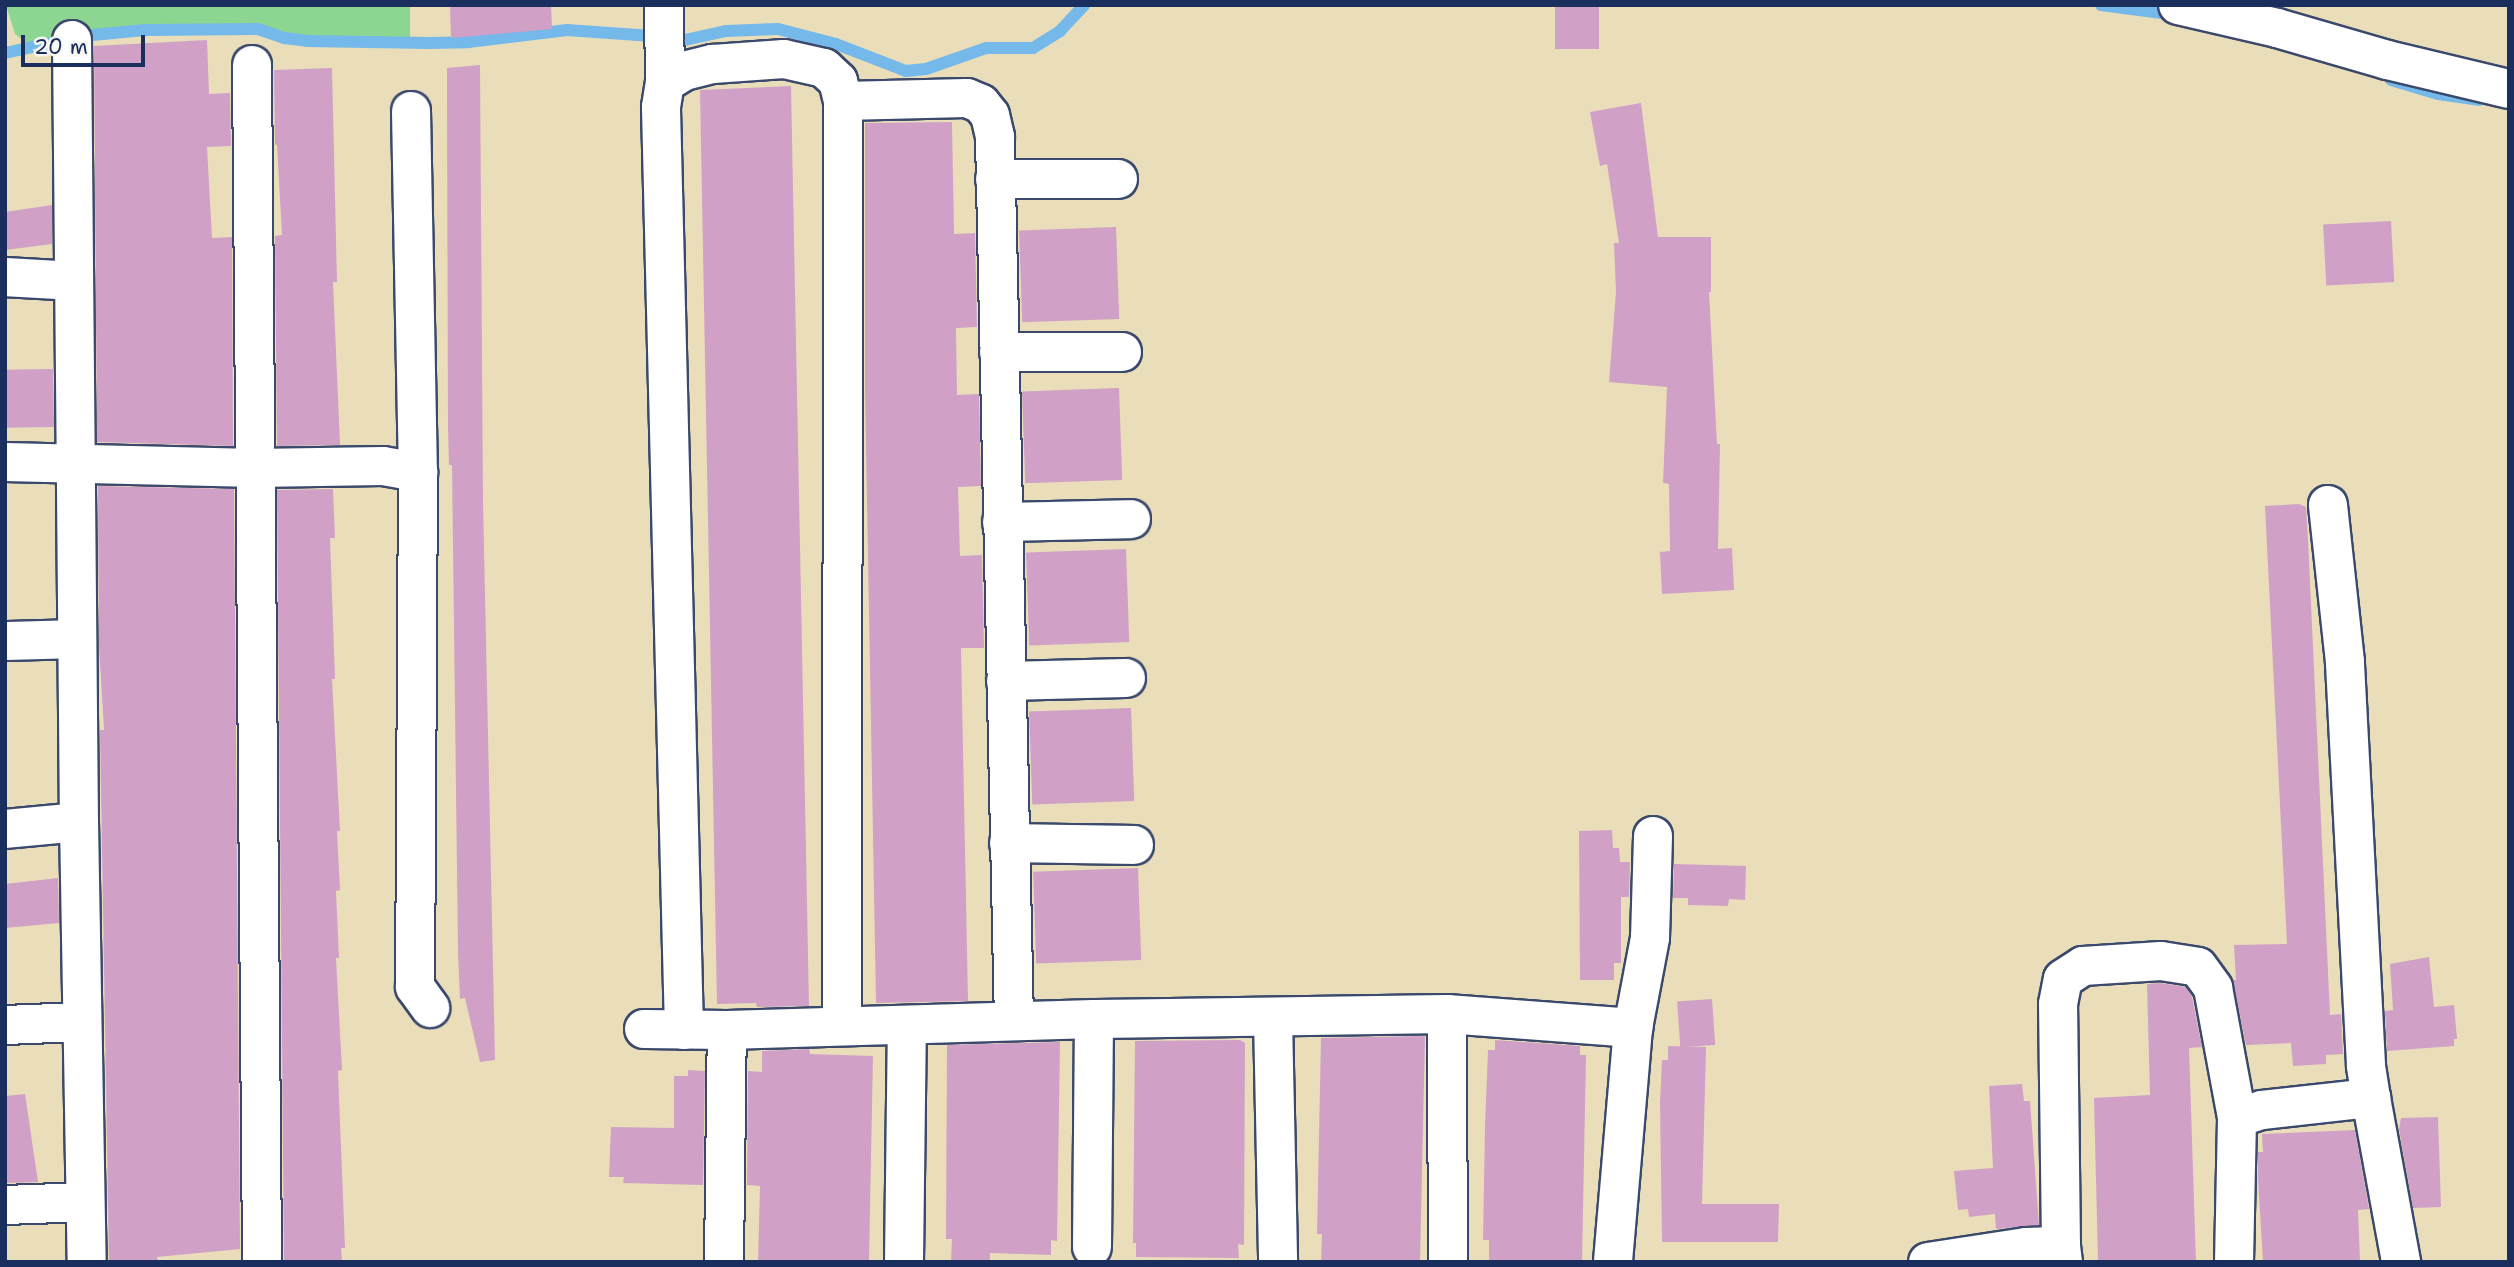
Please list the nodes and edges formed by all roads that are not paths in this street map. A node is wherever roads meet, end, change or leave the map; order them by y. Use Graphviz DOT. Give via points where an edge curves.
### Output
graph roads {
  1 [pos="664,5"];
  2 [pos="2178,5"];
  3 [pos="72,40"];
  4 [pos="253,65"];
  5 [pos="665,83"];
  6 [pos="2509,89"];
  7 [pos="843,101"];
  8 [pos="411,111"];
  9 [pos="995,179"];
  10 [pos="1118,179"];
  11 [pos="5,277"];
  12 [pos="74,281"];
  13 [pos="999,352"];
  14 [pos="1122,352"];
  15 [pos="5,462"];
  16 [pos="75,466"];
  17 [pos="255,468"];
  18 [pos="418,472"];
  19 [pos="2328,505"];
  20 [pos="1131,519"];
  21 [pos="1002,522"];
  22 [pos="77,639"];
  23 [pos="5,642"];
  24 [pos="1126,678"];
  25 [pos="1006,681"];
  26 [pos="79,822"];
  27 [pos="5,829"];
  28 [pos="1653,836"];
  29 [pos="1009,843"];
  30 [pos="1134,845"];
  31 [pos="430,1008"];
  32 [pos="1447,1014"];
  33 [pos="1273,1018"];
  34 [pos="1094,1019"];
  35 [pos="1014,1021"];
  36 [pos="81,1022"];
  37 [pos="5,1025"];
  38 [pos="907,1025"];
  39 [pos="842,1026"];
  40 [pos="1633,1028"];
  41 [pos="644,1029"];
  42 [pos="684,1030"];
  43 [pos="727,1030"];
  44 [pos="2371,1098"];
  45 [pos="2237,1118"];
  46 [pos="85,1202"];
  47 [pos="5,1205"];
  48 [pos="1092,1247"];
  49 [pos="2062,1254"];
  50 [pos="87,1262"];
  51 [pos="262,1262"];
  52 [pos="724,1262"];
  53 [pos="904,1262"];
  54 [pos="1278,1262"];
  55 [pos="1448,1262"];
  56 [pos="1613,1262"];
  57 [pos="1928,1262"];
  58 [pos="2234,1262"];
  59 [pos="2401,1262"];
  1 -- 5 [label="street"];
  2 -- 6 [label="street"];
  3 -- 12 [label="street"];
  4 -- 17 [label="street"];
  5 -- 7 [label="street" via="684,71 713,64 784,58 824,68 838,81"];
  5 -- 42 [label="street" via="661,107"];
  7 -- 9 [label="street" via="967,98 981,104 995,137"];
  7 -- 39 [label="street"];
  8 -- 18 [label="street"];
  9 -- 10 [label="street"];
  9 -- 13 [label="street"];
  11 -- 12 [label="street"];
  12 -- 16 [label="street"];
  13 -- 14 [label="street"];
  13 -- 21 [label="street"];
  15 -- 16 [label="street"];
  16 -- 17 [label="street"];
  16 -- 22 [label="street"];
  17 -- 18 [label="street" via="383,466"];
  17 -- 51 [label="street"];
  18 -- 31 [label="street" via="415,987"];
  19 -- 44 [label="street" via="2345,662"];
  20 -- 21 [label="street"];
  21 -- 25 [label="street"];
  22 -- 23 [label="street"];
  22 -- 26 [label="street"];
  24 -- 25 [label="street"];
  25 -- 29 [label="street"];
  26 -- 27 [label="street"];
  26 -- 36 [label="street"];
  28 -- 40 [label="street" via="1650,939"];
  29 -- 30 [label="street"];
  29 -- 35 [label="street"];
  32 -- 33 [label="street"];
  32 -- 40 [label="street"];
  32 -- 55 [label="street"];
  33 -- 34 [label="street"];
  33 -- 54 [label="street"];
  34 -- 35 [label="street"];
  34 -- 48 [label="street"];
  35 -- 38 [label="street"];
  36 -- 37 [label="street"];
  36 -- 46 [label="street"];
  38 -- 39 [label="street"];
  38 -- 53 [label="street"];
  39 -- 43 [label="street"];
  40 -- 56 [label="street"];
  41 -- 42 [label="street"];
  42 -- 43 [label="street"];
  43 -- 52 [label="street"];
  44 -- 45 [label="street" via="2262,1110"];
  44 -- 59 [label="street"];
  45 -- 49 [label="street" via="2213,988 2198,967 2161,961 2083,966 2063,979 2058,1004"];
  45 -- 58 [label="street"];
  46 -- 47 [label="street"];
  46 -- 50 [label="street"];
  49 -- 57 [label="street" via="2026,1247"];
}
